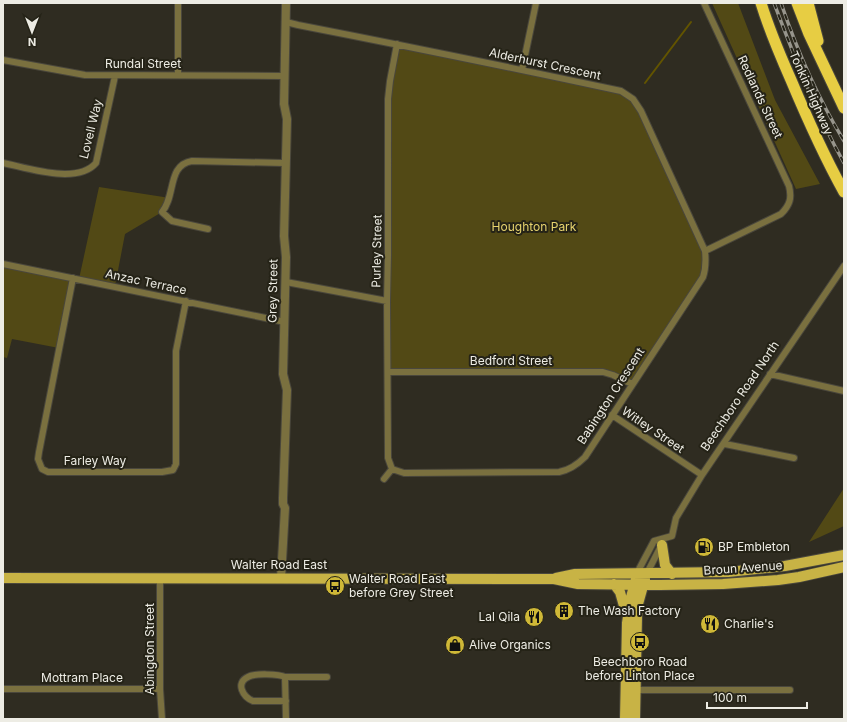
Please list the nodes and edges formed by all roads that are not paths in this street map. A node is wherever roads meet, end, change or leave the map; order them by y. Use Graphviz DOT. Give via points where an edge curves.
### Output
graph roads {
  1 [pos="178,3"];
  2 [pos="286,3"];
  3 [pos="536,3"];
  4 [pos="704,3"];
  5 [pos="761,3"];
  6 [pos="797,3"];
  7 [pos="808,3"];
  8 [pos="286,22"];
  9 [pos="397,44"];
  10 [pos="3,60"];
  11 [pos="825,67"];
  12 [pos="522,70"];
  13 [pos="178,75"];
  14 [pos="115,76"];
  15 [pos="284,76"];
  16 [pos="844,108"];
  17 [pos="3,163"];
  18 [pos="285,163"];
  19 [pos="844,192"];
  20 [pos="208,230"];
  21 [pos="705,251"];
  22 [pos="3,264"];
  23 [pos="844,266"];
  24 [pos="73,278"];
  25 [pos="286,282"];
  26 [pos="186,301"];
  27 [pos="387,301"];
  28 [pos="284,322"];
  29 [pos="388,372"];
  30 [pos="770,374"];
  31 [pos="632,384"];
  32 [pos="844,391"];
  33 [pos="612,415"];
  34 [pos="724,444"];
  35 [pos="794,458"];
  36 [pos="392,469"];
  37 [pos="702,475"];
  38 [pos="384,479"];
  39 [pos="662,541"];
  40 [pos="844,555"];
  41 [pos="844,567"];
  42 [pos="642,573"];
  43 [pos="672,574"];
  44 [pos="3,578"];
  45 [pos="160,578"];
  46 [pos="281,578"];
  47 [pos="554,579"];
  48 [pos="614,584"];
  49 [pos="639,585"];
  50 [pos="627,619"];
  51 [pos="286,677"];
  52 [pos="327,677"];
  53 [pos="3,689"];
  54 [pos="160,689"];
  55 [pos="630,690"];
  56 [pos="790,690"];
  57 [pos="286,700"];
  58 [pos="162,719"];
  59 [pos="286,719"];
  60 [pos="625,719"];
  61 [pos="635,719"];
  1 -- 13 [label="street"];
  2 -- 8 [label="street, Grey Street"];
  3 -- 12 [label="street"];
  4 -- 21 [label="street, Redlands Street" via="791,195 790,202 781,214"];
  5 -- 19 [label="highway, Tonkin Highway" via="804,112"];
  6 -- 11 [label="highway, Tonkin Highway"];
  7 -- 11 [label="highway"];
  8 -- 9 [label="street, Alderhurst Crescent"];
  8 -- 15 [label="street, Grey Street"];
  9 -- 12 [label="street, Alderhurst Crescent"];
  9 -- 27 [label="street, Purley Street" via="388,100"];
  10 -- 14 [label="street, Rundal Street" via="85,76"];
  11 -- 16 [label="highway, Tonkin Highway"];
  12 -- 21 [label="street, Alderhurst Crescent" via="621,91 633,99 641,111"];
  13 -- 14 [label="street, Rundal Street"];
  13 -- 15 [label="street, Rundal Street"];
  14 -- 17 [label="street, Lovell Way" via="96,164 90,169 77,174 61,175"];
  15 -- 18 [label="street, Grey Street" via="287,119"];
  18 -- 20 [label="street" via="186,162 179,167 170,198 162,212 172,221"];
  18 -- 25 [label="street, Grey Street"];
  21 -- 31 [label="street, Babington Crescent" via="706,270 703,277"];
  22 -- 24 [label="street, Anzac Terrace"];
  23 -- 30 [label="street, Beechboro Road North"];
  24 -- 26 [label="street, Anzac Terrace"];
  24 -- 26 [label="street, Farley Way" via="38,459 42,469 48,472 173,470 176,464 176,351"];
  25 -- 27 [label="street"];
  25 -- 28 [label="street, Grey Street"];
  26 -- 28 [label="street, Anzac Terrace"];
  27 -- 29 [label="street, Purley Street"];
  28 -- 46 [label="street, Grey Street" via="283,374 287,390"];
  29 -- 31 [label="street, Bedford Street" via="603,372"];
  29 -- 36 [label="street, Purley Street" via="388,458"];
  30 -- 32 [label="street"];
  30 -- 34 [label="street, Beechboro Road North"];
  31 -- 33 [label="street, Babington Crescent"];
  33 -- 36 [label="street, Babington Crescent" via="585,457 566,471 404,473"];
  33 -- 37 [label="street, Witley Street"];
  34 -- 35 [label="street"];
  34 -- 37 [label="street, Beechboro Road North"];
  36 -- 38 [label="street"];
  37 -- 39 [label="street, Beechboro Road North" via="676,518 672,536"];
  39 -- 42 [label="street, Beechboro Road North"];
  39 -- 42 [label="street, Beechboro Road North" via="654,541"];
  39 -- 43 [label="main road" via="665,565"];
  40 -- 43 [label="main road, Broun Avenue" via="779,567"];
  41 -- 49 [label="main road, Broun Avenue" via="771,580"];
  42 -- 43 [label="main road, Broun Avenue"];
  42 -- 47 [label="main road, Walter Road East" via="575,574"];
  42 -- 49 [label="main road, Beechboro Road North"];
  44 -- 45 [label="main road, Walter Road East"];
  45 -- 46 [label="main road, Walter Road East"];
  45 -- 54 [label="street, Abingdon Street"];
  46 -- 47 [label="main road, Walter Road East"];
  47 -- 48 [label="main road, Walter Road East" via="578,584"];
  48 -- 49 [label="main road, Walter Road East"];
  48 -- 50 [label="main road" via="620,592"];
  49 -- 50 [label="main road, Beechboro Road North"];
  49 -- 55 [label="main road, Beechboro Road North"];
  50 -- 55 [label="main road, Beechboro Road North"];
  51 -- 52 [label="street"];
  51 -- 57 [label="street"];
  51 -- 57 [label="street" via="252,675 244,680 241,689 253,700"];
  53 -- 54 [label="street, Mottram Place"];
  54 -- 58 [label="street, Abingdon Street"];
  55 -- 56 [label="street"];
  55 -- 60 [label="main road, Beechboro Road North"];
  55 -- 61 [label="main road, Beechboro Road North"];
  57 -- 59 [label="street"];
}
